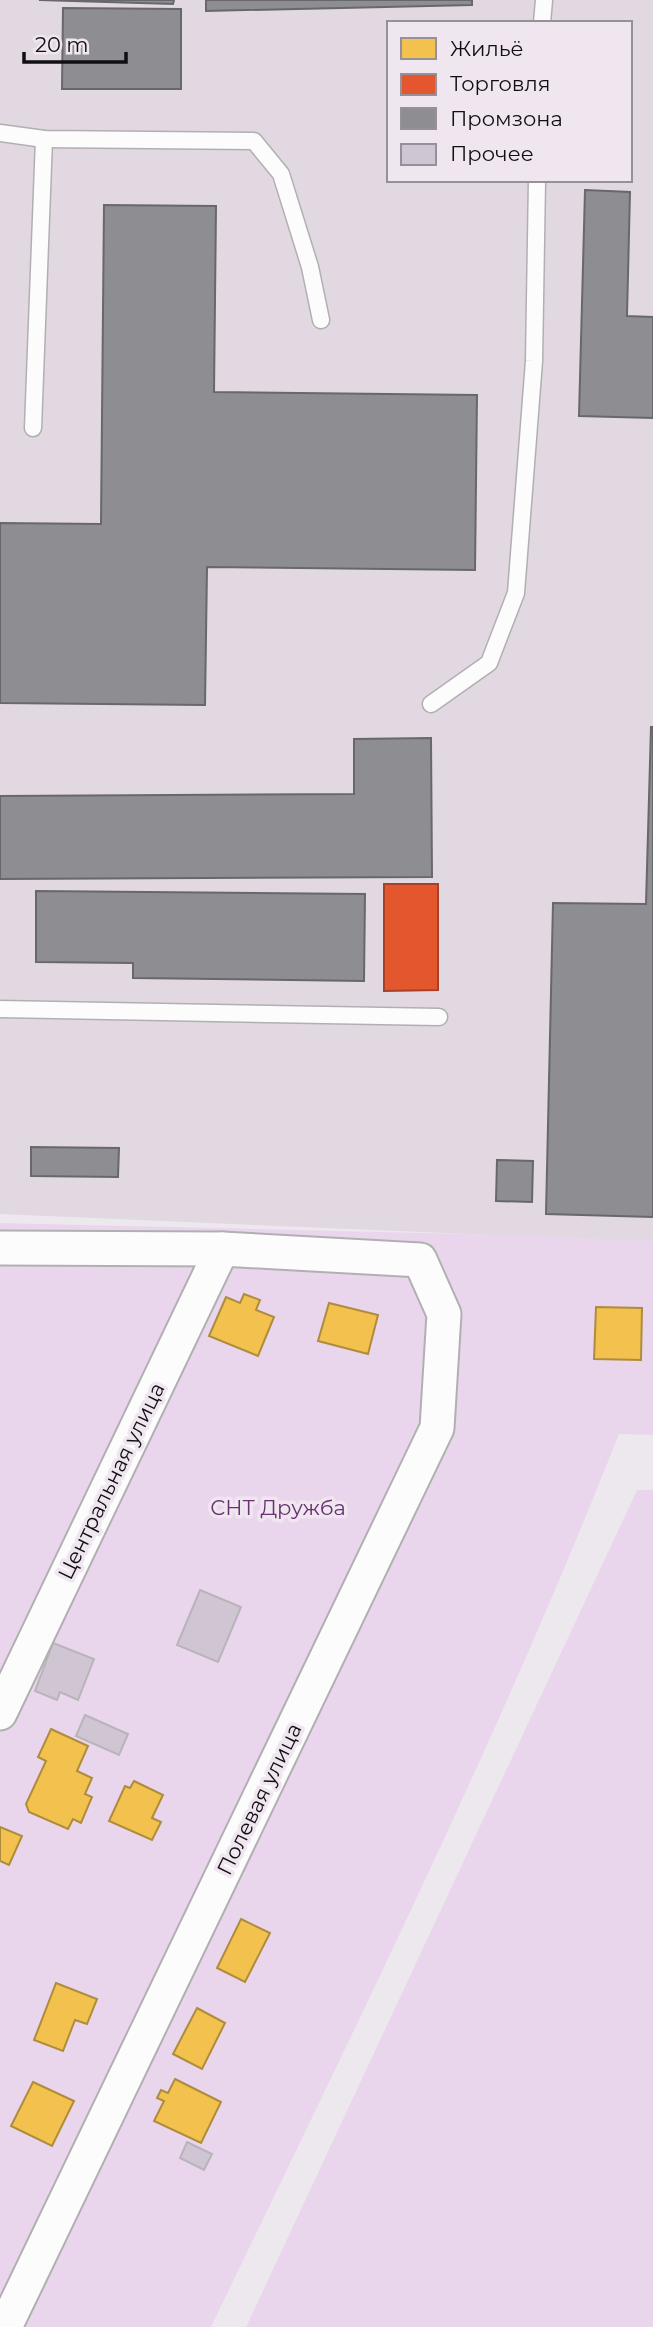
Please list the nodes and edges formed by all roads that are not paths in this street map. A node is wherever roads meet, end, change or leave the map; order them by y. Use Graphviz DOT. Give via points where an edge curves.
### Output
graph roads {
  1 [pos="544,0"];
  2 [pos="542,21"];
  3 [pos="0,133"];
  4 [pos="44,139"];
  5 [pos="537,182"];
  6 [pos="321,320"];
  7 [pos="33,428"];
  8 [pos="431,704"];
  9 [pos="0,1009"];
  10 [pos="439,1017"];
  11 [pos="0,1248"];
  12 [pos="222,1249"];
  13 [pos="0,1713"];
  14 [pos="5,2327"];
  1 -- 2 [label="lane"];
  3 -- 4 [label="lane"];
  4 -- 6 [label="lane" via="254,141 281,174"];
  4 -- 7 [label="lane"];
  5 -- 8 [label="lane" via="534,362 516,593 489,663"];
  9 -- 10 [label="lane"];
  11 -- 12 [label="street"];
  12 -- 13 [label="street, Центральная улица"];
  12 -- 14 [label="street, Полевая улица" via="420,1260 444,1314 437,1428"];
}
